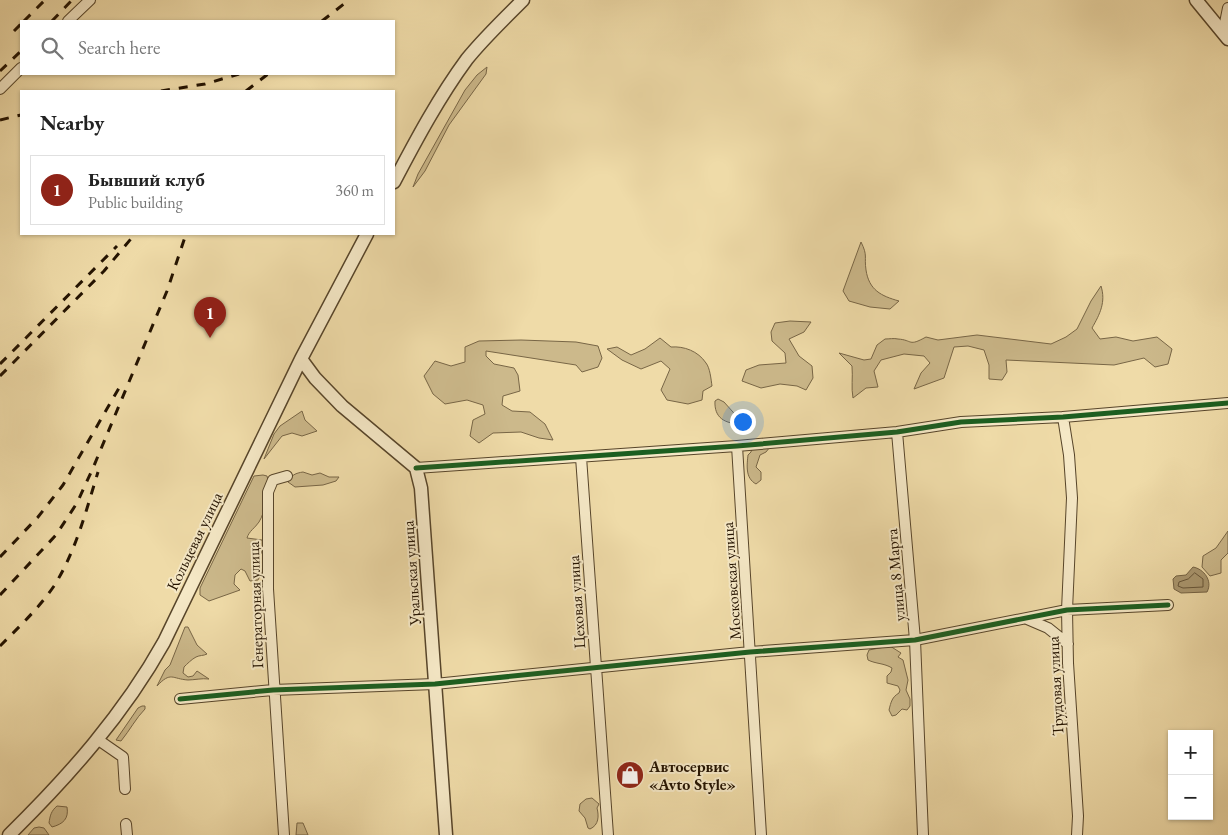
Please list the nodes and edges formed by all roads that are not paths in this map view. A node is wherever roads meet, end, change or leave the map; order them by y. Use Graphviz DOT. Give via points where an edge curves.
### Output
graph roads {
  1 [pos="90,0"];
  2 [pos="523,0"];
  3 [pos="1196,0"];
  4 [pos="1228,8"];
  5 [pos="69,20"];
  6 [pos="1226,36"];
  7 [pos="20,69"];
  8 [pos="0,89"];
  9 [pos="395,180"];
  10 [pos="366,235"];
  11 [pos="301,359"];
  12 [pos="1228,403"];
  13 [pos="1063,417"];
  14 [pos="897,432"];
  15 [pos="738,446"];
  16 [pos="581,457"];
  17 [pos="416,468"];
  18 [pos="287,476"];
  19 [pos="1168,604"];
  20 [pos="1067,610"];
  21 [pos="1026,618"];
  22 [pos="915,640"];
  23 [pos="1068,644"];
  24 [pos="750,652"];
  25 [pos="595,668"];
  26 [pos="435,684"];
  27 [pos="273,690"];
  28 [pos="180,699"];
  29 [pos="97,739"];
  30 [pos="125,789"];
  31 [pos="126,824"];
  32 [pos="9,835"];
  33 [pos="127,835"];
  34 [pos="284,835"];
  35 [pos="446,835"];
  36 [pos="608,835"];
  37 [pos="761,835"];
  38 [pos="923,835"];
  39 [pos="1077,835"];
  1 -- 5 [label="street"];
  2 -- 9 [label="street" via="482,42 455,77"];
  3 -- 6 [label="street"];
  4 -- 6 [label="street"];
  7 -- 8 [label="street"];
  10 -- 11 [label="street, Кольцевая улица"];
  11 -- 17 [label="street" via="342,406"];
  11 -- 29 [label="street, Кольцевая улица" via="164,642 143,677"];
  12 -- 13 [label="street"];
  13 -- 14 [label="street" via="962,422"];
  13 -- 20 [label="street, Трудовая улица" via="1072,498"];
  14 -- 15 [label="street"];
  14 -- 22 [label="street, улица 8 Марта"];
  15 -- 16 [label="street"];
  15 -- 24 [label="street, Московская улица"];
  16 -- 17 [label="street"];
  16 -- 25 [label="street, Цеховая улица"];
  17 -- 26 [label="street, Уральская улица" via="421,488"];
  18 -- 27 [label="street, Генераторная улица" via="273,480 268,492"];
  19 -- 20 [label="street"];
  20 -- 21 [label="street"];
  20 -- 23 [label="street, Трудовая улица"];
  21 -- 22 [label="street"];
  21 -- 23 [label="street" via="1048,628"];
  22 -- 24 [label="street"];
  22 -- 38 [label="street, улица 8 Марта"];
  23 -- 39 [label="street, Трудовая улица"];
  24 -- 25 [label="street"];
  24 -- 37 [label="street, Московская улица"];
  25 -- 26 [label="street"];
  25 -- 36 [label="street, Цеховая улица"];
  26 -- 27 [label="street"];
  26 -- 35 [label="street, Уральская улица"];
  27 -- 28 [label="street"];
  27 -- 34 [label="street, Генераторная улица"];
  29 -- 30 [label="street" via="124,757"];
  29 -- 32 [label="street, Кольцевая улица" via="65,778"];
  31 -- 33 [label="street"];
}
